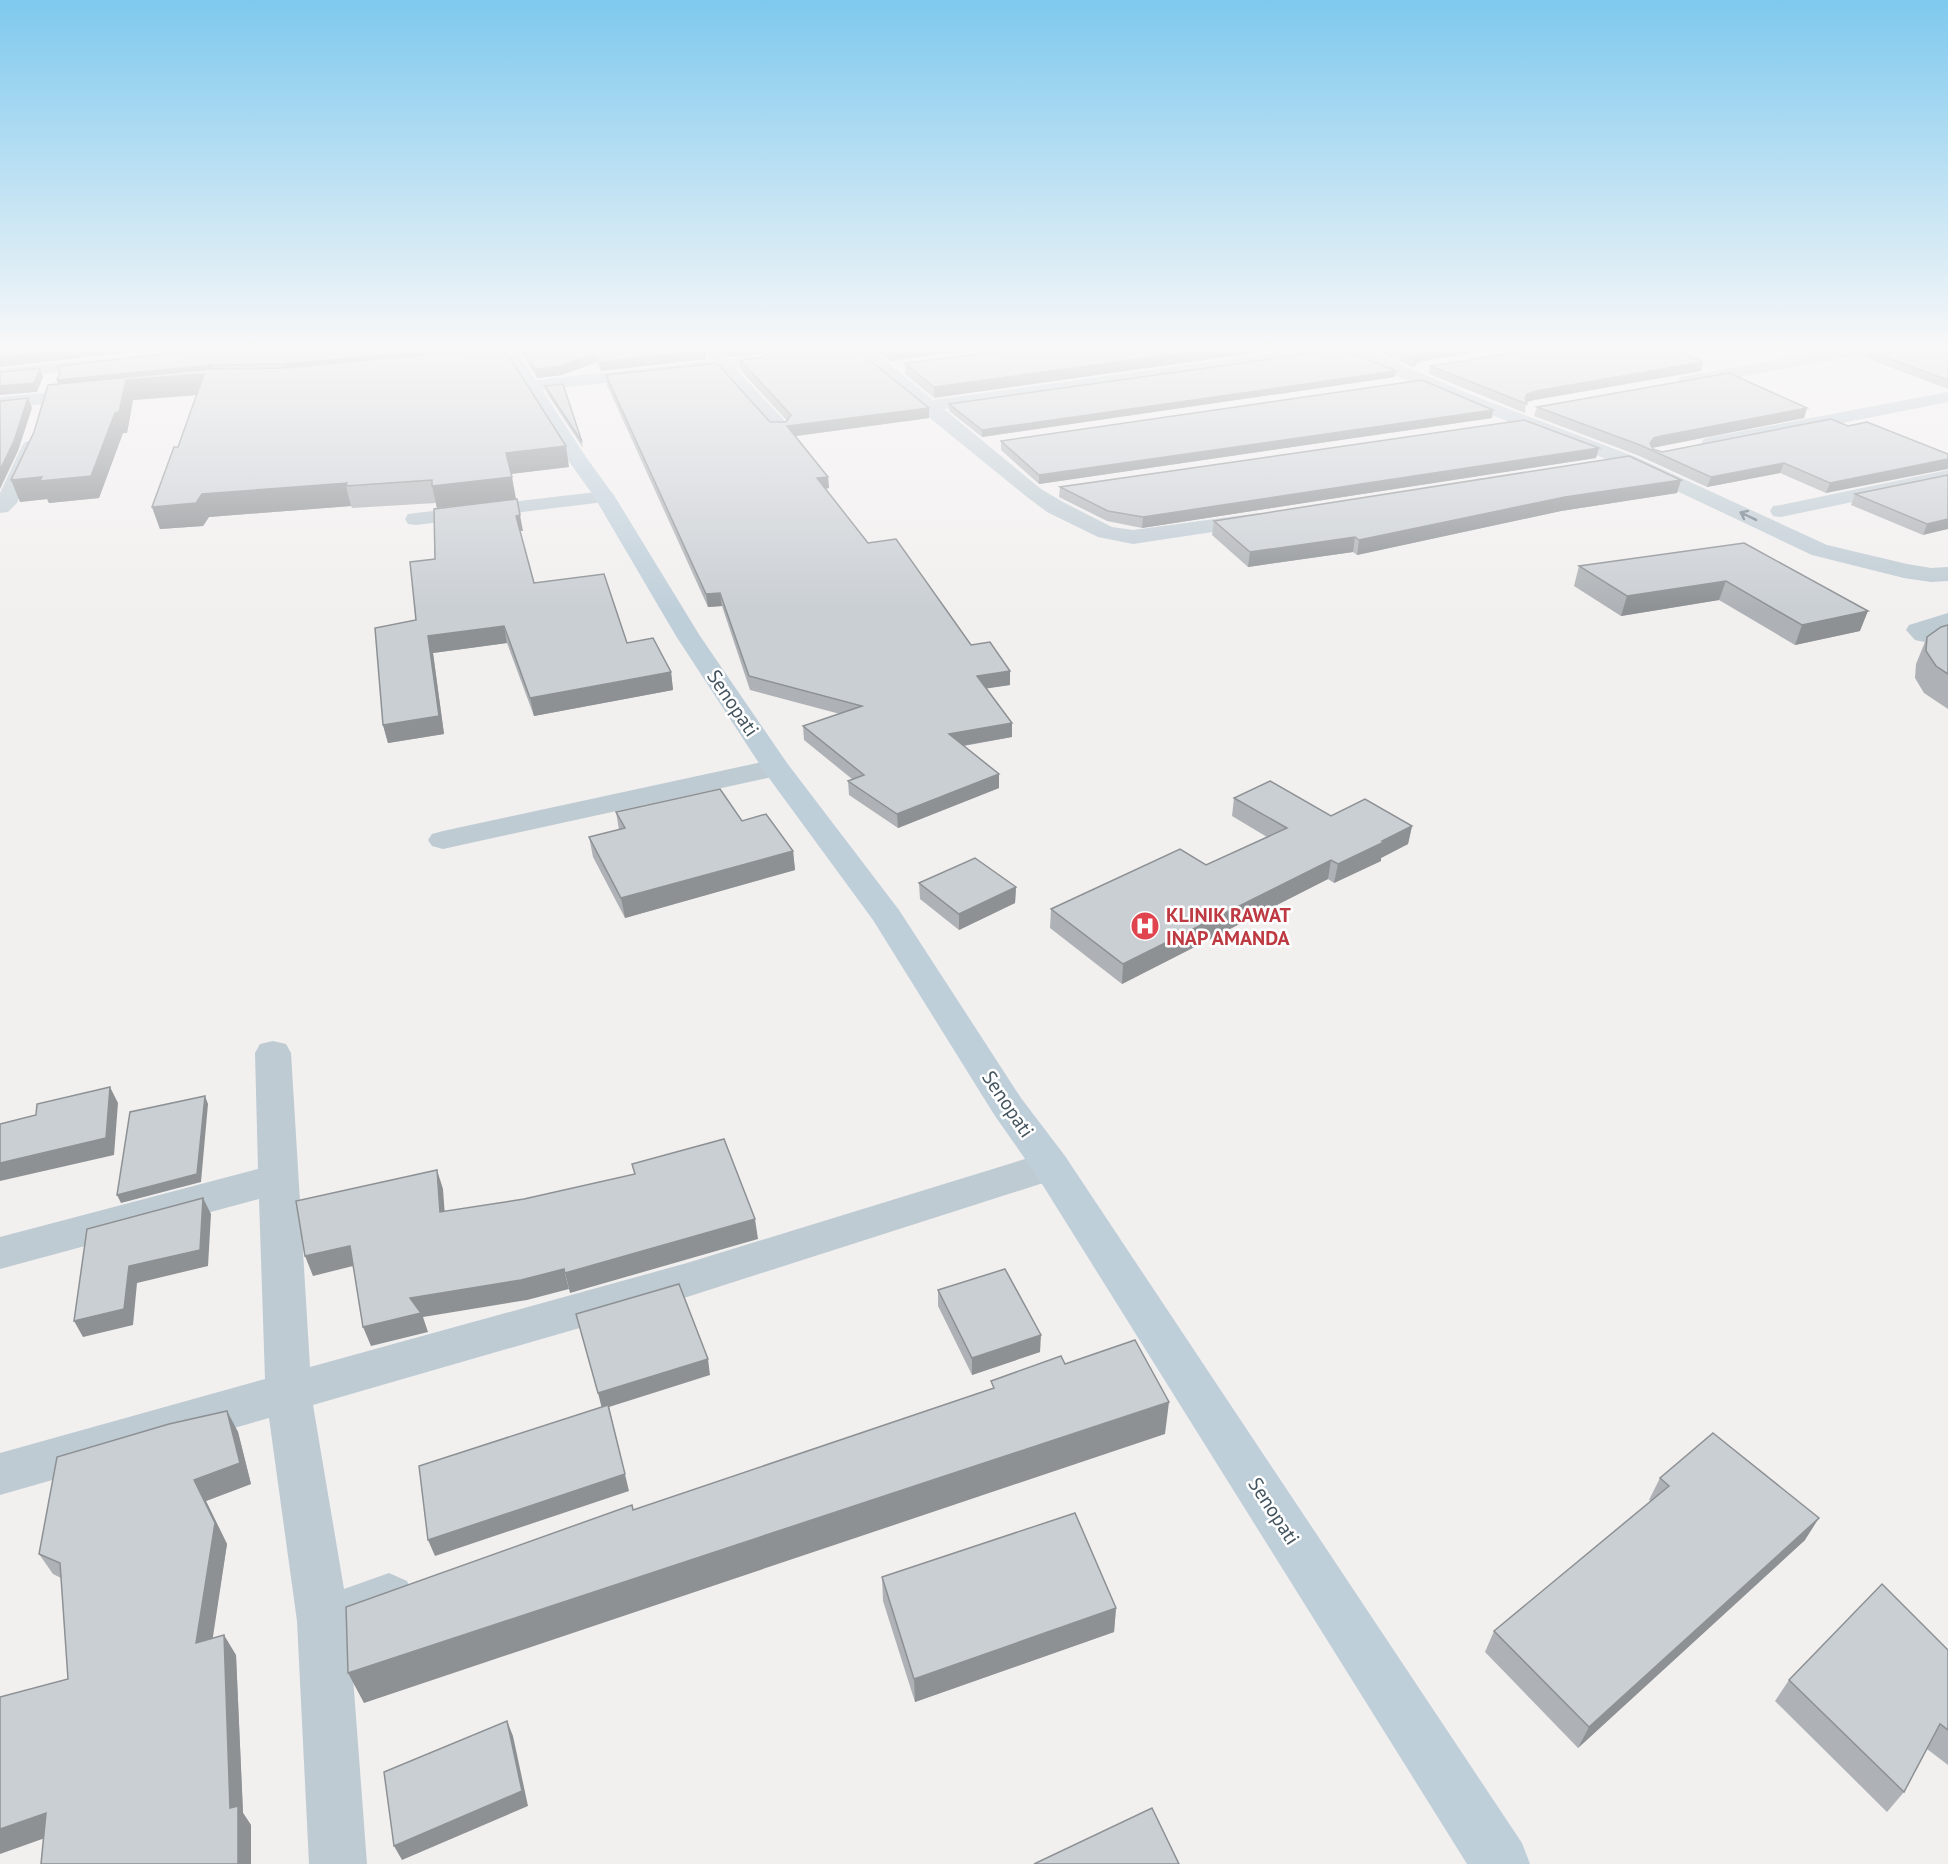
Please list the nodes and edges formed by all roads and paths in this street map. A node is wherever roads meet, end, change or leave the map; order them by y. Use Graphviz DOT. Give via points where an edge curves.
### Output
graph roads {
  1 [pos="563,437"];
  2 [pos="968,437"];
  3 [pos="1565,437"];
  4 [pos="1577,437"];
  5 [pos="1619,437"];
  6 [pos="1741,437"];
  7 [pos="1570,439"];
  8 [pos="1001,442"];
  9 [pos="979,445"];
  10 [pos="1694,446"];
  11 [pos="1650,450"];
  12 [pos="10,454"];
  13 [pos="1629,461"];
  14 [pos="1594,468"];
  15 [pos="1948,476"];
  16 [pos="1731,486"];
  17 [pos="1067,488"];
  18 [pos="1699,492"];
  19 [pos="1034,494"];
  20 [pos="605,496"];
  21 [pos="1761,501"];
  22 [pos="0,507"];
  23 [pos="1781,511"];
  24 [pos="1279,516"];
  25 [pos="416,519"];
  26 [pos="1867,560"];
  27 [pos="1948,574"];
  28 [pos="1948,620"];
  29 [pos="1948,640"];
  30 [pos="776,768"];
  31 [pos="443,840"];
  32 [pos="273,1053"];
  33 [pos="1051,1166"];
  34 [pos="278,1179"];
  35 [pos="0,1253"];
  36 [pos="288,1391"];
  37 [pos="0,1474"];
  38 [pos="423,1586"];
  39 [pos="323,1621"];
  40 [pos="338,1864"];
  41 [pos="1501,1864"];
  1 -- 20 [label="street, Senopati"];
  2 -- 9 [label="street"];
  3 -- 7 [label="street"];
  4 -- 7 [label="street"];
  5 -- 11 [label="street"];
  6 -- 10 [label="street"];
  7 -- 13 [label="street"];
  8 -- 9 [label="street"];
  9 -- 19 [label="street"];
  12 -- 22 [label="street" via="33,442 6,503"];
  13 -- 14 [label="street"];
  13 -- 18 [label="street"];
  15 -- 23 [label="street"];
  16 -- 18 [label="street"];
  17 -- 19 [label="street"];
  26 -- 18 [label="street, one-way" via="1820,550"];
  19 -- 24 [label="street" via="1106,532 1133,537"];
  20 -- 25 [label="street"];
  20 -- 30 [label="street, Senopati" via="688,636"];
  21 -- 23 [label="street"];
  23 -- 26 [label="street" via="1849,543"];
  26 -- 27 [label="street" via="1904,571"];
  28 -- 29 [label="street" via="1918,630"];
  30 -- 31 [label="street"];
  30 -- 33 [label="street, Senopati" via="887,917 1008,1107"];
  32 -- 34 [label="street"];
  33 -- 36 [label="street" via="687,1280"];
  33 -- 41 [label="street, Senopati" via="1139,1339"];
  34 -- 35 [label="street"];
  34 -- 36 [label="street"];
  36 -- 37 [label="street"];
  36 -- 39 [label="street"];
  38 -- 39 [label="street"];
  39 -- 40 [label="street"];
}
